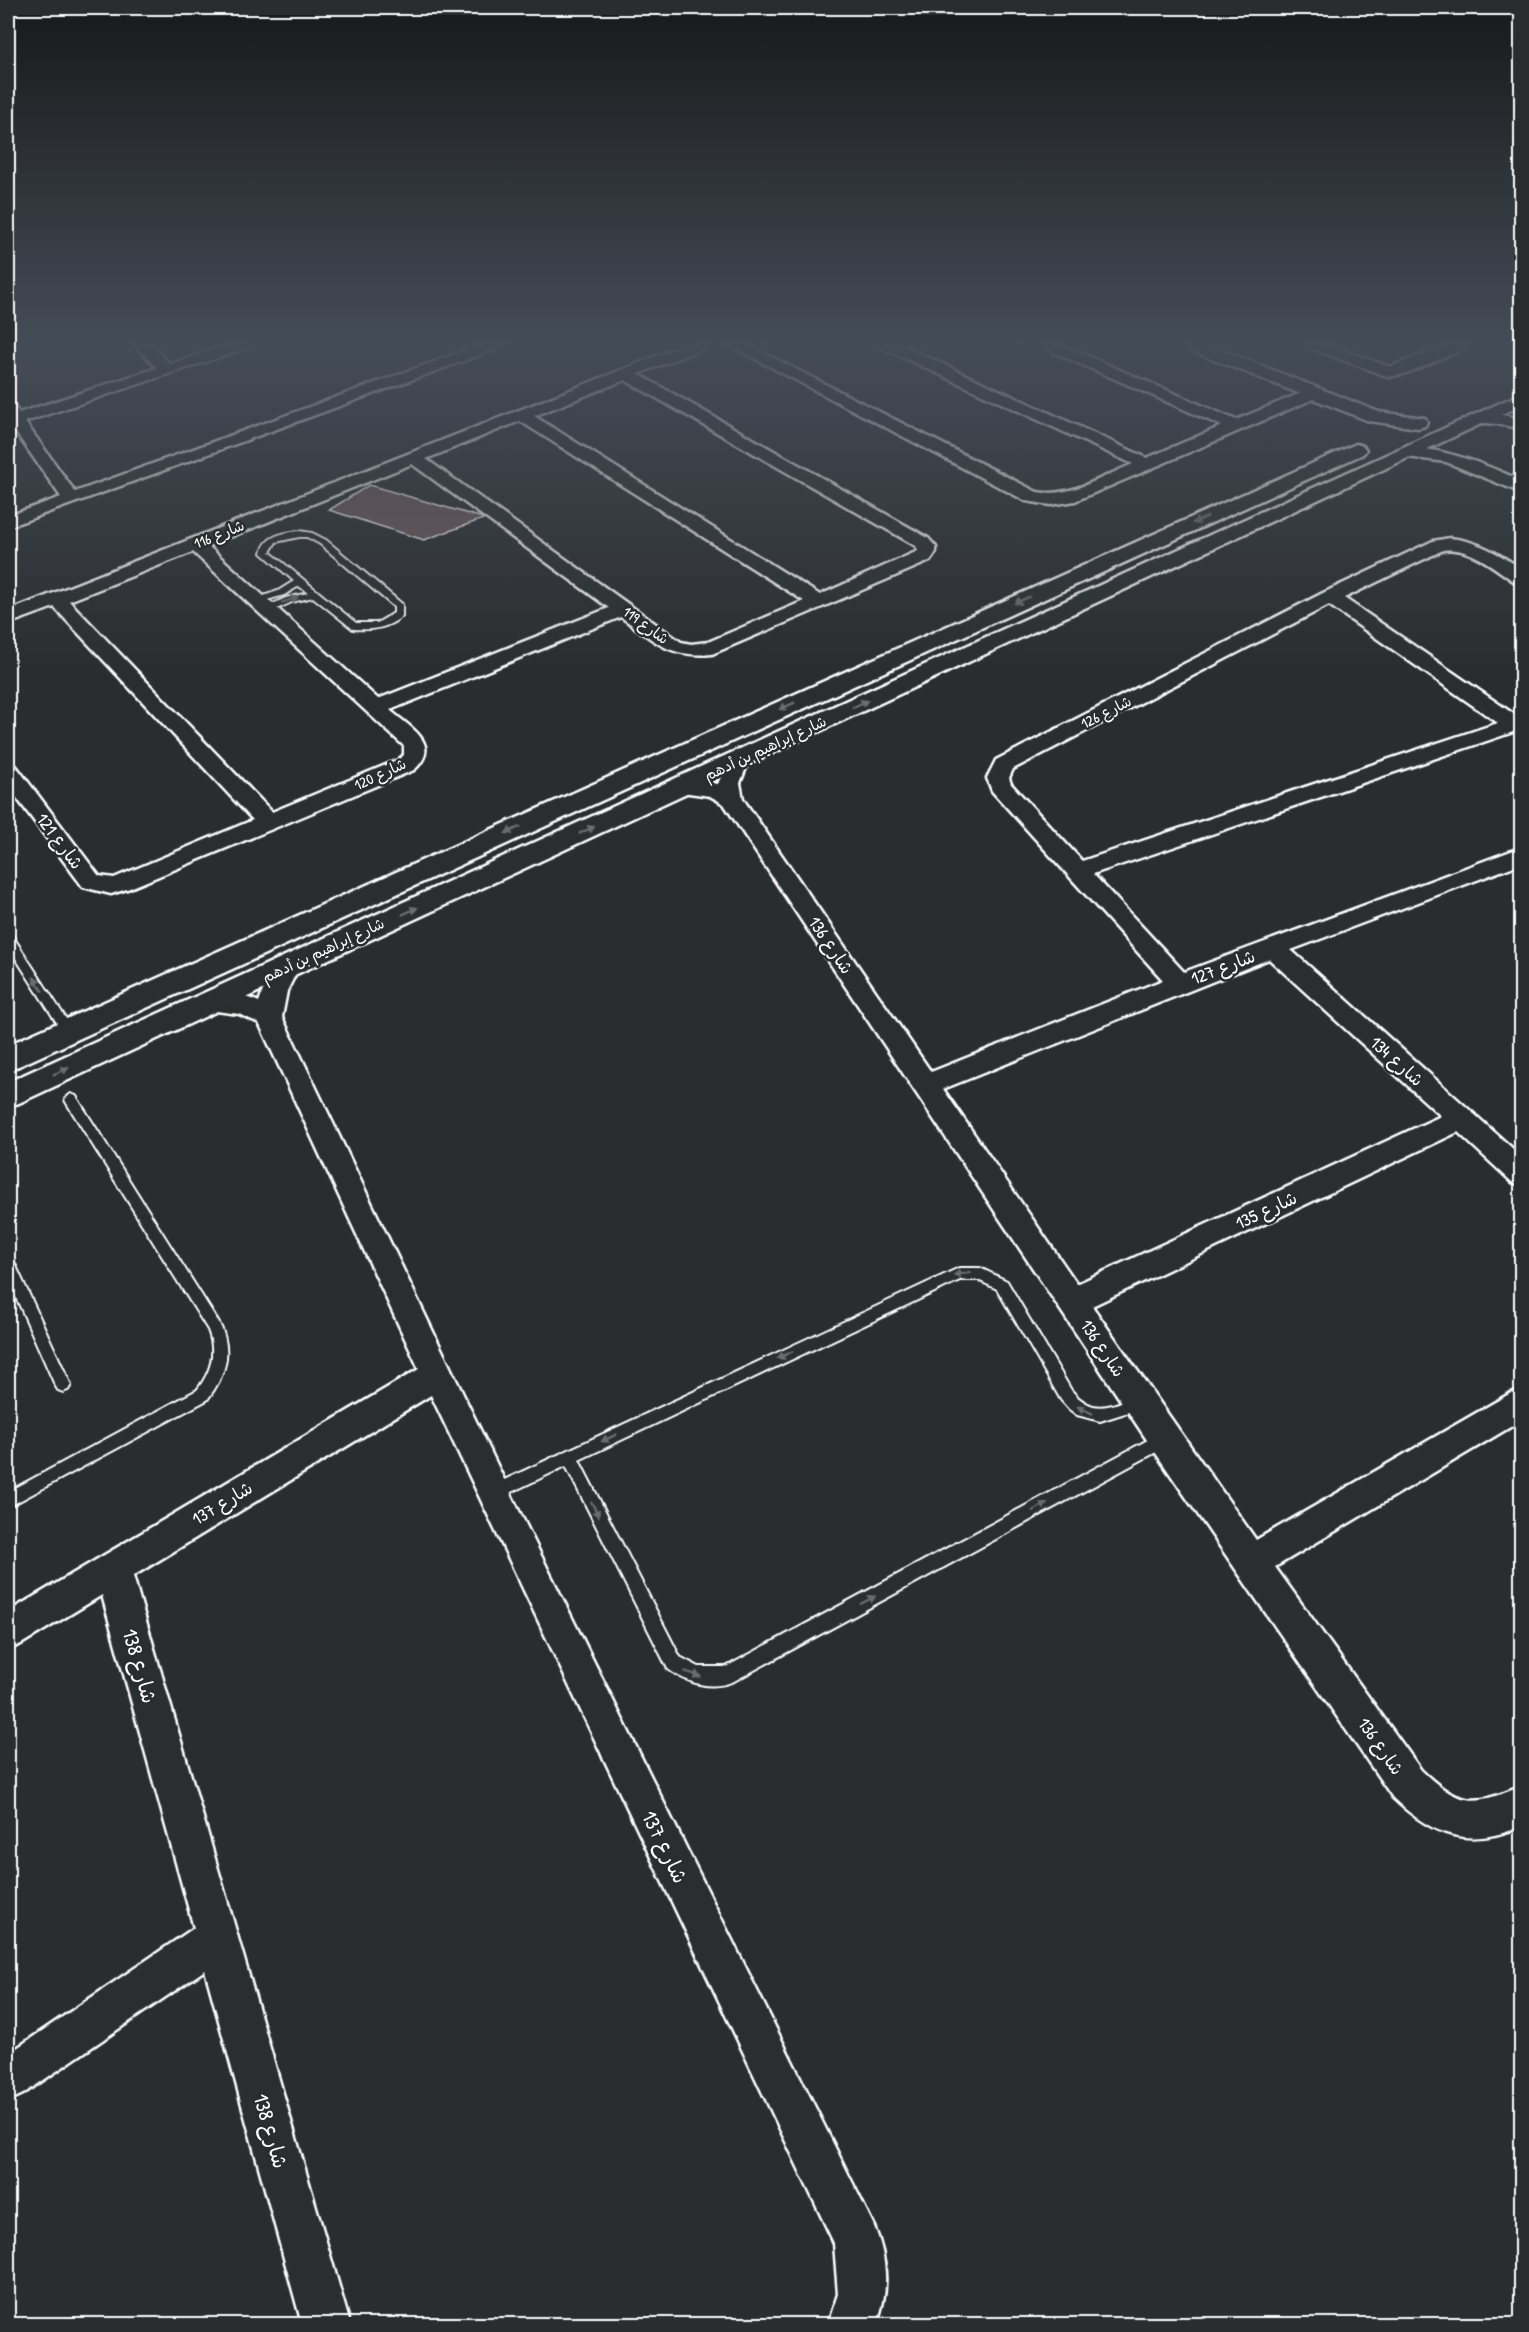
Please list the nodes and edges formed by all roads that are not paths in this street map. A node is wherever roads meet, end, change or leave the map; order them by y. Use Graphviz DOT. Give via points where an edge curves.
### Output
graph roads {
  1 [pos="39,454"];
  2 [pos="195,454"];
  3 [pos="424,454"];
  4 [pos="583,454"];
  5 [pos="767,454"];
  6 [pos="948,454"];
  7 [pos="1125,454"];
  8 [pos="1171,454"];
  9 [pos="1326,454"];
  10 [pos="1402,454"];
  11 [pos="1431,454"];
  12 [pos="1453,454"];
  13 [pos="414,458"];
  14 [pos="1461,460"];
  15 [pos="1147,464"];
  16 [pos="1521,488"];
  17 [pos="71,499"];
  18 [pos="8,522"];
  19 [pos="195,544"];
  20 [pos="1112,560"];
  21 [pos="1142,574"];
  22 [pos="1072,577"];
  23 [pos="1521,578"];
  24 [pos="299,582"];
  25 [pos="1103,593"];
  26 [pos="315,594"];
  27 [pos="1330,597"];
  28 [pos="57,599"];
  29 [pos="818,602"];
  30 [pos="262,605"];
  31 [pos="623,609"];
  32 [pos="8,618"];
  33 [pos="375,708"];
  34 [pos="1518,723"];
  35 [pos="738,760"];
  36 [pos="8,771"];
  37 [pos="683,786"];
  38 [pos="732,799"];
  39 [pos="269,823"];
  40 [pos="1510,858"];
  41 [pos="1077,870"];
  42 [pos="1521,880"];
  43 [pos="91,882"];
  44 [pos="8,938"];
  45 [pos="1273,948"];
  46 [pos="286,967"];
  47 [pos="1180,983"];
  48 [pos="210,1003"];
  49 [pos="269,1017"];
  50 [pos="68,1031"];
  51 [pos="8,1058"];
  52 [pos="926,1085"];
  53 [pos="8,1095"];
  54 [pos="71,1099"];
  55 [pos="1460,1119"];
  56 [pos="1521,1174"];
  57 [pos="8,1264"];
  58 [pos="1072,1301"];
  59 [pos="437,1374"];
  60 [pos="63,1385"];
  61 [pos="1139,1402"];
  62 [pos="1521,1403"];
  63 [pos="1165,1439"];
  64 [pos="569,1457"];
  65 [pos="493,1493"];
  66 [pos="8,1500"];
  67 [pos="1251,1562"];
  68 [pos="113,1569"];
  69 [pos="8,1632"];
  70 [pos="1521,1805"];
  71 [pos="217,1937"];
  72 [pos="8,2079"];
  73 [pos="326,2325"];
  74 [pos="852,2325"];
  1 -- 17 [label="street"];
  2 -- 17 [label="street"];
  3 -- 13 [label="street, شارع 116"];
  4 -- 29 [label="street"];
  5 -- 29 [label="street, شارع 119" via="922,542 928,550 923,557"];
  6 -- 15 [label="street" via="1032,497 1051,500 1070,497"];
  7 -- 15 [label="street"];
  8 -- 15 [label="street"];
  9 -- 20 [label="street, شارع إبراهيم بن أدهم, one-way"];
  10 -- 21 [label="street, شارع إبراهيم بن أدهم"];
  11 -- 14 [label="street"];
  12 -- 14 [label="street"];
  13 -- 19 [label="street, شارع 116"];
  13 -- 31 [label="street, شارع 119"];
  14 -- 16 [label="street"];
  17 -- 18 [label="street"];
  19 -- 28 [label="street, شارع 116"];
  19 -- 30 [label="street, شارع 120"];
  20 -- 21 [label="street" via="1122,571"];
  20 -- 22 [label="street, شارع إبراهيم بن أدهم"];
  21 -- 25 [label="street, شارع إبراهيم بن أدهم"];
  22 -- 25 [label="street" via="1094,579 1104,587"];
  22 -- 50 [label="street, شارع إبراهيم بن أدهم, one-way"];
  23 -- 27 [label="street, شارع 126" via="1474,549 1445,544"];
  24 -- 26 [label="lane"];
  24 -- 26 [label="lane" via="266,554 270,543 288,535 317,538 399,606 399,614 381,626 353,626"];
  24 -- 30 [label="lane"];
  35 -- 25 [label="street, شارع إبراهيم بن أدهم, one-way"];
  30 -- 26 [label="lane, one-way"];
  27 -- 34 [label="street"];
  27 -- 41 [label="street, شارع 126" via="1004,765 998,778 1000,786"];
  28 -- 32 [label="street, شارع 116"];
  28 -- 39 [label="street"];
  29 -- 31 [label="street, شارع 119" via="712,648 699,650 674,646"];
  30 -- 33 [label="street, شارع 120"];
  31 -- 33 [label="street"];
  33 -- 39 [label="street, شارع 120" via="416,747 415,757"];
  34 -- 41 [label="street"];
  35 -- 37 [label="street, شارع إبراهيم بن أدهم"];
  35 -- 38 [label="street" via="729,783"];
  36 -- 43 [label="street, شارع 121"];
  37 -- 38 [label="street" via="705,787"];
  46 -- 37 [label="street, شارع إبراهيم بن أدهم, one-way"];
  38 -- 52 [label="street, شارع 136"];
  39 -- 43 [label="street, شارع 120" via="122,883 111,886"];
  40 -- 42 [label="street"];
  40 -- 45 [label="street, شارع 127"];
  41 -- 47 [label="street, شارع 126"];
  50 -- 44 [label="lane, one-way"];
  45 -- 47 [label="street, شارع 127"];
  45 -- 55 [label="street, شارع 134"];
  46 -- 48 [label="street, شارع إبراهيم بن أدهم"];
  46 -- 49 [label="street" via="270,1000"];
  47 -- 52 [label="street, شارع 127"];
  48 -- 49 [label="street" via="243,1005"];
  53 -- 48 [label="street, شارع إبراهيم بن أدهم, one-way"];
  49 -- 59 [label="street, شارع 137"];
  50 -- 51 [label="street, شارع إبراهيم بن أدهم"];
  52 -- 58 [label="street, شارع 136"];
  54 -- 66 [label="lane" via="214,1327 219,1337 220,1361 202,1395"];
  55 -- 56 [label="street, شارع 134"];
  55 -- 58 [label="street, شارع 135"];
  57 -- 60 [label="lane"];
  58 -- 61 [label="street, شارع 136"];
  59 -- 65 [label="street, شارع 137"];
  59 -- 68 [label="street, شارع 137"];
  61 -- 63 [label="street, شارع 136"];
  61 -- 64 [label="lane, one-way" via="1104,1415 1079,1409 1066,1395 1002,1285 980,1274 968,1273 950,1276"];
  62 -- 67 [label="street"];
  64 -- 63 [label="lane, one-way" via="674,1663 696,1676 712,1678 728,1676"];
  63 -- 67 [label="street, شارع 136"];
  64 -- 65 [label="lane"];
  65 -- 74 [label="street, شارع 137" via="857,2240 864,2279 859,2313"];
  67 -- 70 [label="street, شارع 136" via="1407,1785 1422,1799 1438,1810 1473,1821 1503,1815"];
  68 -- 69 [label="street, شارع 137"];
  68 -- 71 [label="street, شارع 138"];
  71 -- 72 [label="street"];
  71 -- 73 [label="street, شارع 138"];
}
